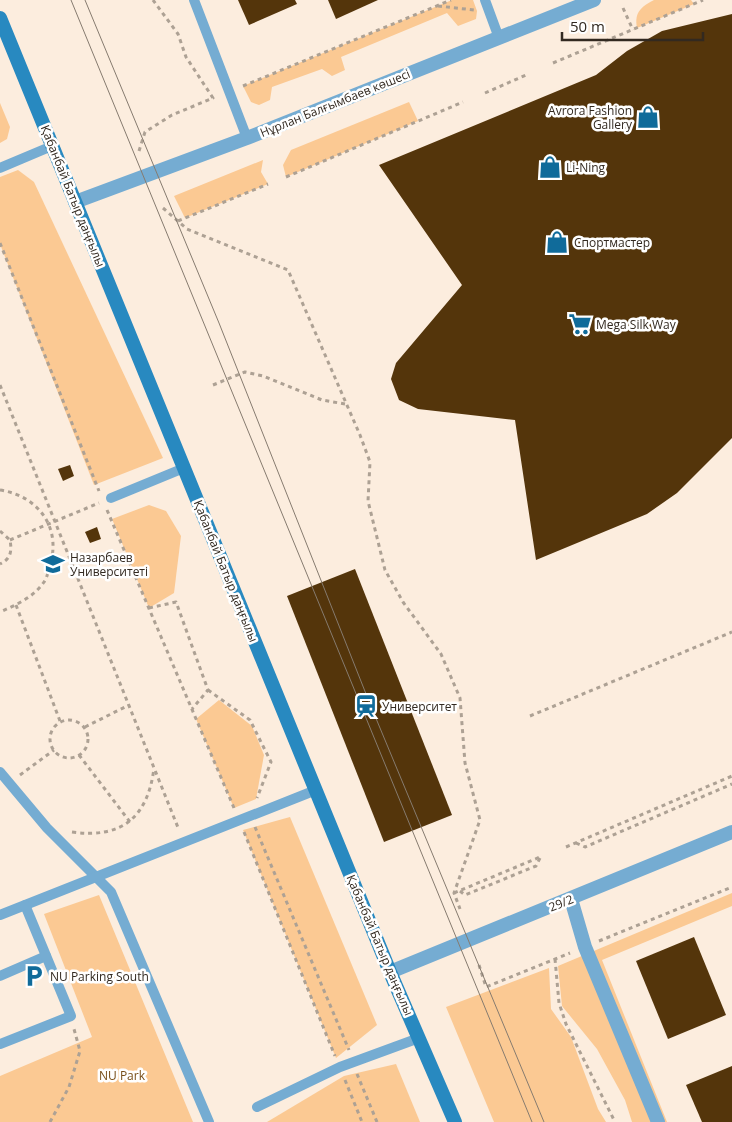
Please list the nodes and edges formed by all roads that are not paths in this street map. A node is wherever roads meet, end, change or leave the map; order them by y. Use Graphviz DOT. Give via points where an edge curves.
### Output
graph roads {
  1 [pos="194,0"];
  2 [pos="485,0"];
  3 [pos="594,0"];
  4 [pos="0,18"];
  5 [pos="499,38"];
  6 [pos="247,138"];
  7 [pos="52,146"];
  8 [pos="0,168"];
  9 [pos="75,202"];
  10 [pos="184,468"];
  11 [pos="107,499"];
  12 [pos="0,772"];
  13 [pos="316,790"];
  14 [pos="732,832"];
  15 [pos="95,876"];
  16 [pos="571,899"];
  17 [pos="25,905"];
  18 [pos="0,916"];
  19 [pos="46,956"];
  20 [pos="390,972"];
  21 [pos="0,976"];
  22 [pos="419,1038"];
  23 [pos="0,1044"];
  24 [pos="256,1107"];
  25 [pos="209,1122"];
  26 [pos="455,1122"];
  27 [pos="658,1122"];
  1 -- 6 [label="lane"];
  2 -- 5 [label="lane"];
  3 -- 5 [label="street, Нұрлан Балғымбаев көшесі"];
  4 -- 7 [label="main road, Қабанбай Батыр даңғылы"];
  5 -- 6 [label="street, Нұрлан Балғымбаев көшесі"];
  6 -- 9 [label="street, Нұрлан Балғымбаев көшесі"];
  7 -- 8 [label="lane"];
  7 -- 9 [label="main road, Қабанбай Батыр даңғылы"];
  9 -- 10 [label="main road, Қабанбай Батыр даңғылы"];
  10 -- 11 [label="lane"];
  10 -- 13 [label="main road, Қабанбай Батыр даңғылы"];
  12 -- 15 [label="lane" via="47,828"];
  13 -- 15 [label="lane"];
  13 -- 20 [label="main road, Қабанбай Батыр даңғылы"];
  14 -- 16 [label="street, 29/2"];
  15 -- 17 [label="lane"];
  15 -- 25 [label="lane" via="111,892"];
  16 -- 20 [label="street, 29/2"];
  16 -- 27 [label="street" via="585,947"];
  17 -- 18 [label="lane"];
  17 -- 19 [label="lane"];
  19 -- 21 [label="lane"];
  19 -- 23 [label="lane" via="71,1016"];
  20 -- 22 [label="main road, Қабанбай Батыр даңғылы"];
  22 -- 24 [label="lane" via="340,1067"];
  22 -- 26 [label="main road, Қабанбай Батыр даңғылы"];
}
